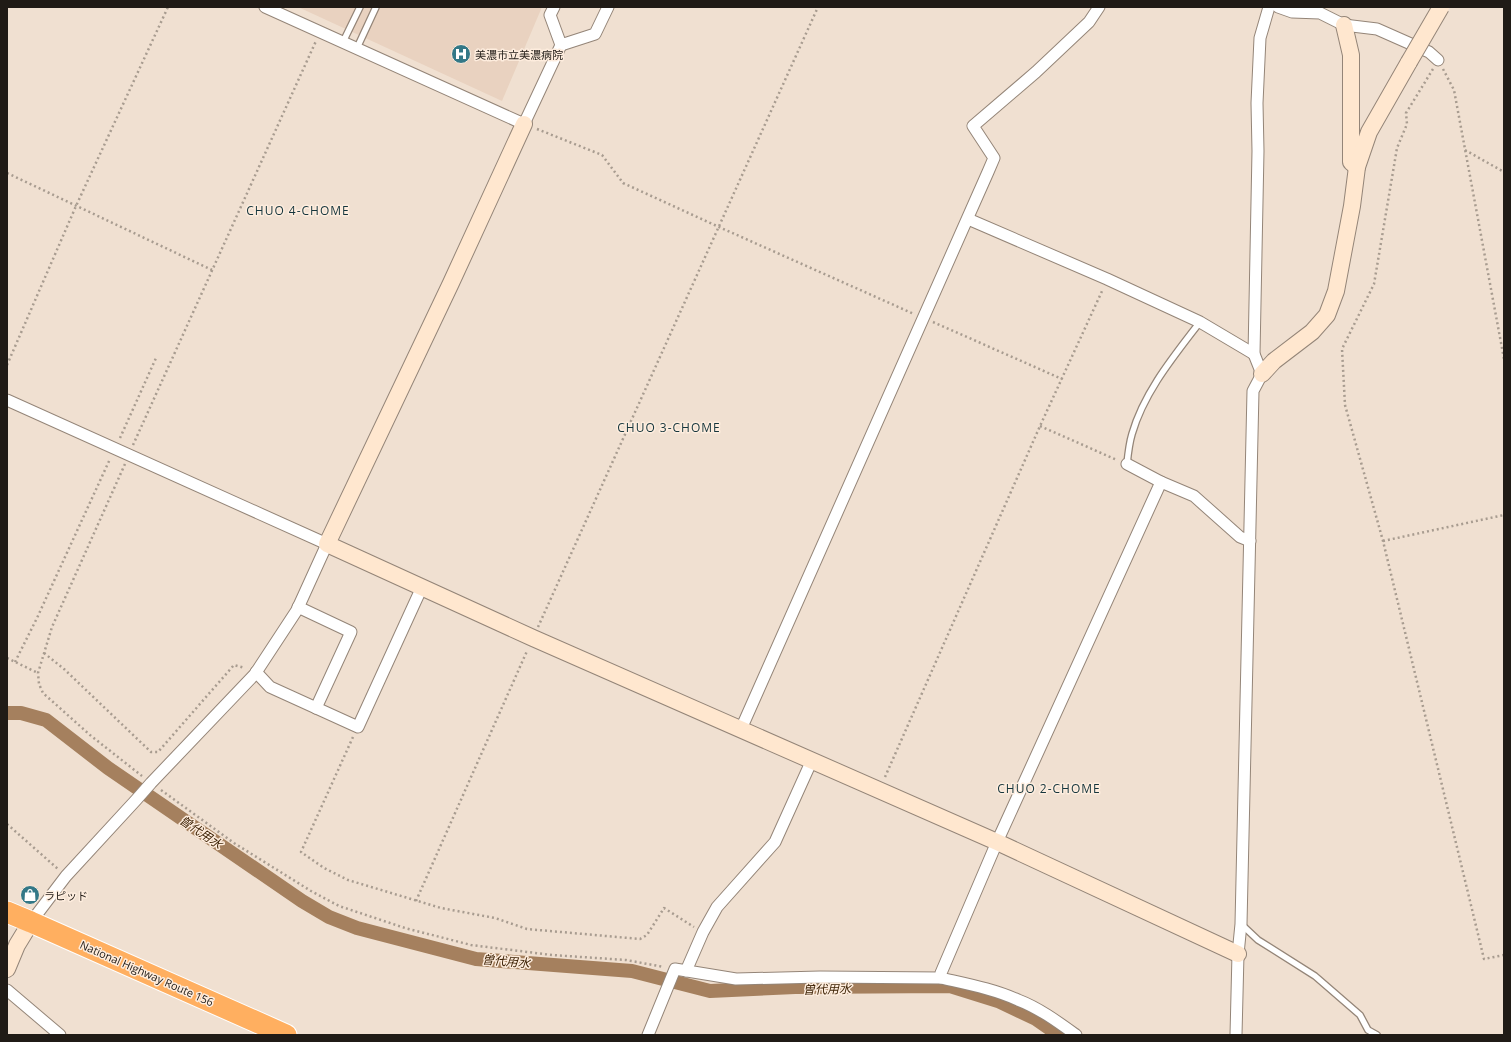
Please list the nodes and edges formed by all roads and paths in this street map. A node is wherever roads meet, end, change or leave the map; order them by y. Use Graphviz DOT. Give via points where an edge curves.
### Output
graph roads {
  1 [pos="168,7"];
  2 [pos="265,7"];
  3 [pos="360,7"];
  4 [pos="376,7"];
  5 [pos="554,7"];
  6 [pos="608,7"];
  7 [pos="818,7"];
  8 [pos="1100,7"];
  9 [pos="1269,7"];
  10 [pos="1278,7"];
  11 [pos="1441,7"];
  12 [pos="1344,25"];
  13 [pos="320,32"];
  14 [pos="343,42"];
  15 [pos="561,45"];
  16 [pos="357,48"];
  17 [pos="1438,60"];
  18 [pos="524,124"];
  19 [pos="1465,149"];
  20 [pos="1357,167"];
  21 [pos="1504,172"];
  22 [pos="7,174"];
  23 [pos="76,206"];
  24 [pos="968,219"];
  25 [pos="719,227"];
  26 [pos="212,270"];
  27 [pos="1107,279"];
  28 [pos="924,318"];
  29 [pos="1200,322"];
  30 [pos="1254,354"];
  31 [pos="156,358"];
  32 [pos="1504,359"];
  33 [pos="7,365"];
  34 [pos="1262,374"];
  35 [pos="1062,379"];
  36 [pos="7,400"];
  37 [pos="1040,426"];
  38 [pos="115,449"];
  39 [pos="129,455"];
  40 [pos="1127,464"];
  41 [pos="1162,482"];
  42 [pos="1504,515"];
  43 [pos="1250,541"];
  44 [pos="1383,541"];
  45 [pos="327,544"];
  46 [pos="422,587"];
  47 [pos="298,607"];
  48 [pos="533,638"];
  49 [pos="44,653"];
  50 [pos="7,658"];
  51 [pos="15,662"];
  52 [pos="38,673"];
  53 [pos="255,673"];
  54 [pos="316,708"];
  55 [pos="358,727"];
  56 [pos="741,729"];
  57 [pos="812,760"];
  58 [pos="150,783"];
  59 [pos="879,790"];
  60 [pos="7,824"];
  61 [pos="997,842"];
  62 [pos="66,876"];
  63 [pos="416,901"];
  64 [pos="7,912"];
  65 [pos="31,922"];
  66 [pos="1242,924"];
  67 [pos="703,932"];
  68 [pos="1238,954"];
  69 [pos="1504,955"];
  70 [pos="7,969"];
  71 [pos="680,970"];
  72 [pos="941,978"];
  73 [pos="7,990"];
  74 [pos="60,1035"];
  75 [pos="286,1035"];
  76 [pos="648,1035"];
  77 [pos="1076,1035"];
  78 [pos="1236,1035"];
  79 [pos="1377,1035"];
  1 -- 23 [label="path"];
  2 -- 13 [label="street"];
  3 -- 14 [label="lane"];
  4 -- 16 [label="lane"];
  5 -- 15 [label="street" via="550,15"];
  6 -- 15 [label="street" via="595,34"];
  7 -- 25 [label="path"];
  8 -- 24 [label="street" via="1089,22 1036,72 973,126 994,158"];
  9 -- 30 [label="street" via="1260,38 1258,66"];
  10 -- 12 [label="street" via="1292,12 1320,13"];
  11 -- 20 [label="street, bridge" via="1369,132"];
  12 -- 17 [label="street" via="1377,29 1429,52"];
  12 -- 20 [label="street" via="1351,55 1351,162"];
  13 -- 14 [label="street"];
  13 -- 26 [label="path"];
  14 -- 16 [label="street"];
  15 -- 18 [label="street"];
  16 -- 18 [label="street"];
  17 -- 19 [label="path" via="1454,90"];
  17 -- 44 [label="path" via="1406,113 1407,124 1397,148 1374,284 1342,349 1345,405"];
  18 -- 25 [label="path" via="602,155 623,183"];
  18 -- 45 [label="street"];
  19 -- 21 [label="path"];
  19 -- 32 [label="path"];
  20 -- 34 [label="street" via="1336,291 1327,315 1312,332 1274,361"];
  22 -- 23 [label="path"];
  23 -- 26 [label="path"];
  23 -- 33 [label="path"];
  24 -- 27 [label="street"];
  24 -- 28 [label="street"];
  25 -- 28 [label="path"];
  25 -- 48 [label="path"];
  26 -- 39 [label="path"];
  27 -- 29 [label="street"];
  27 -- 35 [label="path"];
  28 -- 35 [label="path"];
  28 -- 56 [label="street"];
  29 -- 30 [label="street"];
  29 -- 40 [label="lane" via="1169,363 1142,407 1131,435"];
  30 -- 34 [label="street"];
  31 -- 38 [label="path"];
  34 -- 43 [label="street" via="1253,391"];
  35 -- 37 [label="path"];
  36 -- 38 [label="street"];
  37 -- 40 [label="path"];
  37 -- 59 [label="path"];
  38 -- 39 [label="street"];
  38 -- 51 [label="path"];
  39 -- 45 [label="street"];
  39 -- 49 [label="path" via="52,627"];
  40 -- 41 [label="street"];
  41 -- 43 [label="street" via="1194,496 1240,537"];
  41 -- 61 [label="street"];
  42 -- 44 [label="path"];
  43 -- 66 [label="street"];
  44 -- 69 [label="path" via="1484,959"];
  45 -- 46 [label="street"];
  45 -- 47 [label="street"];
  46 -- 48 [label="street"];
  46 -- 55 [label="street"];
  47 -- 53 [label="street"];
  47 -- 54 [label="street" via="351,632"];
  48 -- 56 [label="street"];
  48 -- 63 [label="path"];
  49 -- 52 [label="path"];
  49 -- 53 [label="path" via="151,752 158,752 234,665 243,666"];
  50 -- 51 [label="path"];
  51 -- 52 [label="path"];
  52 -- 58 [label="path" via="43,693"];
  53 -- 54 [label="street" via="270,687"];
  53 -- 58 [label="street"];
  54 -- 55 [label="street"];
  55 -- 63 [label="path" via="301,852 348,880"];
  56 -- 57 [label="street"];
  57 -- 59 [label="street"];
  57 -- 67 [label="street" via="775,842 717,907"];
  58 -- 62 [label="street"];
  58 -- 71 [label="path" via="234,843 311,892 339,906 404,928 472,945 552,955 626,960"];
  59 -- 61 [label="street"];
  60 -- 62 [label="path"];
  61 -- 68 [label="street"];
  61 -- 72 [label="street"];
  62 -- 65 [label="street"];
  63 -- 67 [label="path" via="495,918 527,929 640,939 647,935 664,908"];
  64 -- 65 [label="highway, National Highway Route 156"];
  65 -- 70 [label="street" via="17,945"];
  65 -- 75 [label="highway, National Highway Route 156"];
  66 -- 68 [label="street"];
  66 -- 79 [label="lane" via="1258,940 1315,976 1360,1015 1368,1030"];
  67 -- 71 [label="street"];
  68 -- 78 [label="street"];
  71 -- 72 [label="street" via="736,979"];
  71 -- 76 [label="street" via="666,988"];
  72 -- 77 [label="street" via="1019,1000 1051,1017"];
  73 -- 74 [label="street"];
}
